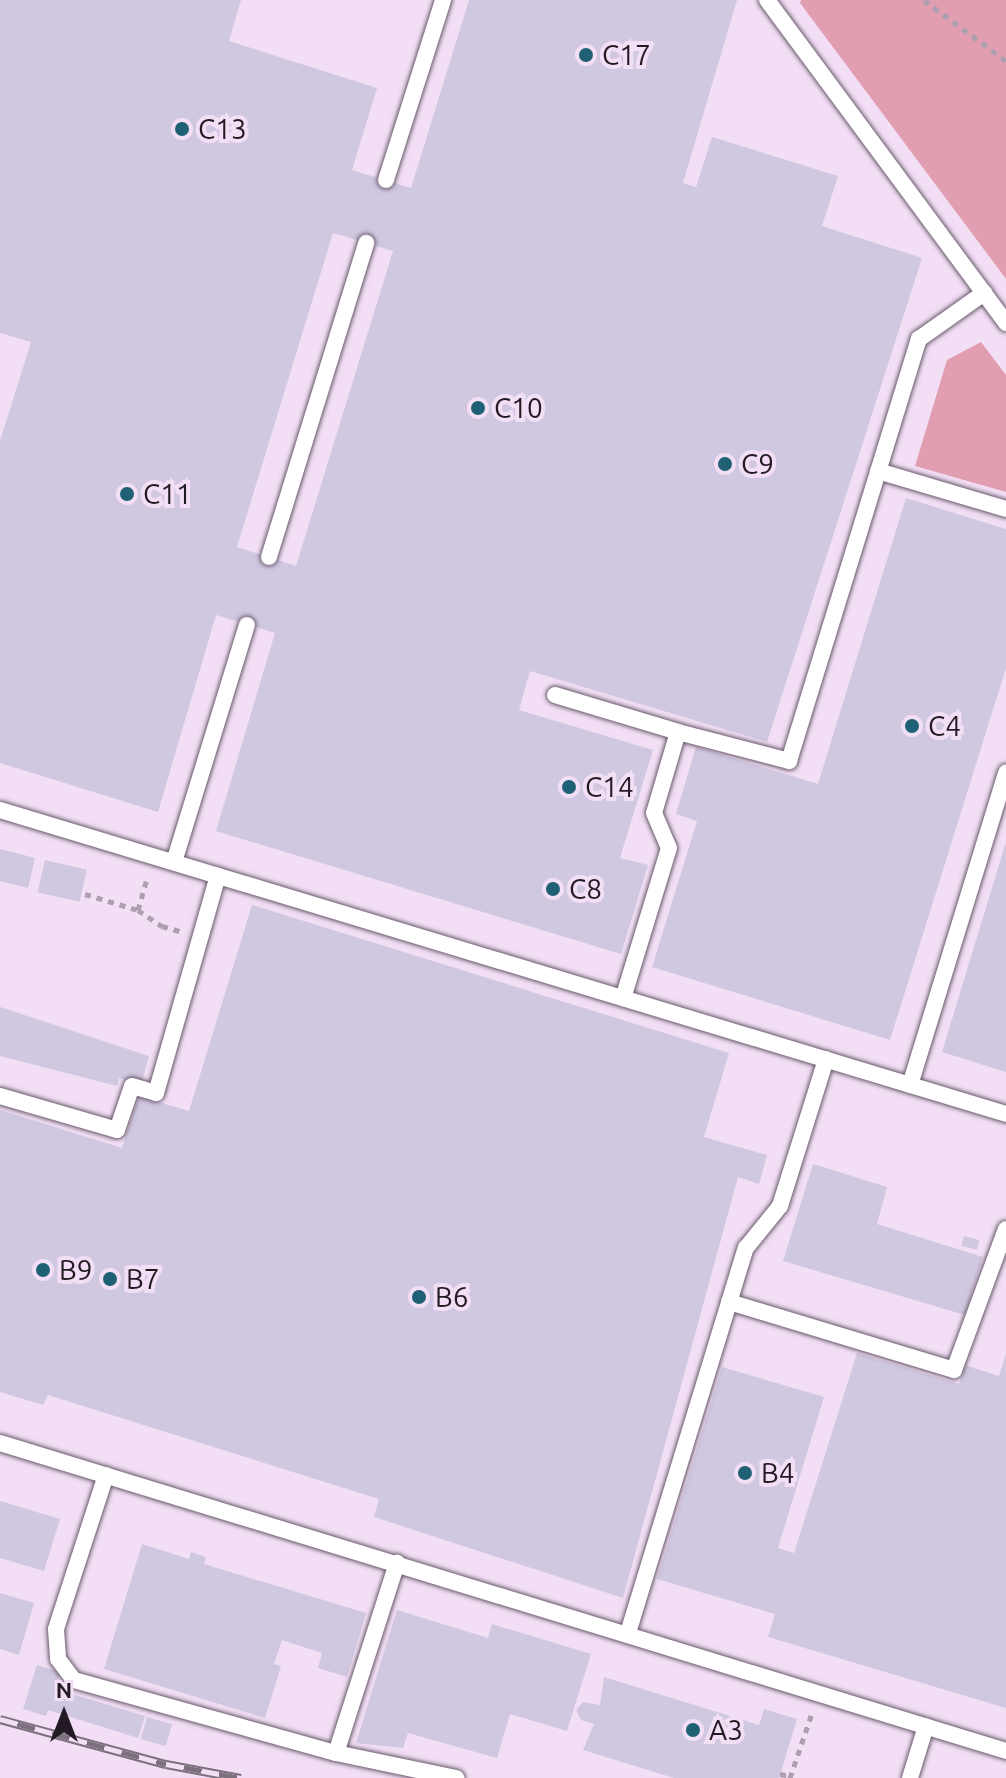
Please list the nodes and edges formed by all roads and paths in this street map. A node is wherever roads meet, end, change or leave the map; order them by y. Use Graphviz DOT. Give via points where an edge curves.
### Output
graph roads {
  1 [pos="443,0"];
  2 [pos="767,0"];
  3 [pos="924,0"];
  4 [pos="1006,61"];
  5 [pos="386,180"];
  6 [pos="366,243"];
  7 [pos="984,293"];
  8 [pos="1006,323"];
  9 [pos="878,471"];
  10 [pos="1006,509"];
  11 [pos="269,557"];
  12 [pos="247,625"];
  13 [pos="555,695"];
  14 [pos="678,732"];
  15 [pos="1006,772"];
  16 [pos="0,810"];
  17 [pos="155,856"];
  18 [pos="174,862"];
  19 [pos="218,876"];
  20 [pos="85,894"];
  21 [pos="138,910"];
  22 [pos="200,938"];
  23 [pos="623,998"];
  24 [pos="826,1059"];
  25 [pos="910,1085"];
  26 [pos="0,1096"];
  27 [pos="1006,1114"];
  28 [pos="1006,1229"];
  29 [pos="729,1302"];
  30 [pos="0,1443"];
  31 [pos="106,1475"];
  32 [pos="397,1563"];
  33 [pos="628,1633"];
  34 [pos="819,1693"];
  35 [pos="926,1726"];
  36 [pos="1006,1751"];
  37 [pos="336,1753"];
  38 [pos="780,1774"];
  39 [pos="790,1777"];
  40 [pos="456,1778"];
  41 [pos="910,1778"];
  1 -- 5 [label="lane"];
  2 -- 7 [label="lane"];
  3 -- 4 [label="path"];
  6 -- 11 [label="lane"];
  7 -- 8 [label="lane"];
  7 -- 9 [label="lane" via="919,339"];
  9 -- 10 [label="lane"];
  9 -- 14 [label="lane" via="789,761"];
  12 -- 18 [label="lane"];
  13 -- 14 [label="lane"];
  14 -- 23 [label="lane" via="654,813 669,848"];
  15 -- 25 [label="lane"];
  16 -- 17 [label="lane"];
  17 -- 18 [label="lane"];
  17 -- 21 [label="path"];
  18 -- 19 [label="lane"];
  19 -- 22 [label="lane"];
  19 -- 23 [label="lane"];
  20 -- 21 [label="path"];
  21 -- 22 [label="path" via="162,926"];
  22 -- 26 [label="lane" via="156,1093 132,1086 117,1130"];
  23 -- 24 [label="lane"];
  24 -- 25 [label="lane"];
  24 -- 29 [label="lane" via="780,1206 746,1248"];
  25 -- 27 [label="lane"];
  28 -- 29 [label="lane" via="954,1370"];
  29 -- 33 [label="lane"];
  30 -- 31 [label="lane"];
  31 -- 32 [label="lane"];
  31 -- 37 [label="lane" via="56,1629 58,1659 74,1680"];
  32 -- 33 [label="lane"];
  32 -- 37 [label="lane"];
  33 -- 34 [label="lane"];
  34 -- 35 [label="lane"];
  34 -- 39 [label="path"];
  35 -- 36 [label="lane"];
  35 -- 41 [label="lane"];
  37 -- 40 [label="lane"];
  38 -- 39 [label="path"];
}
